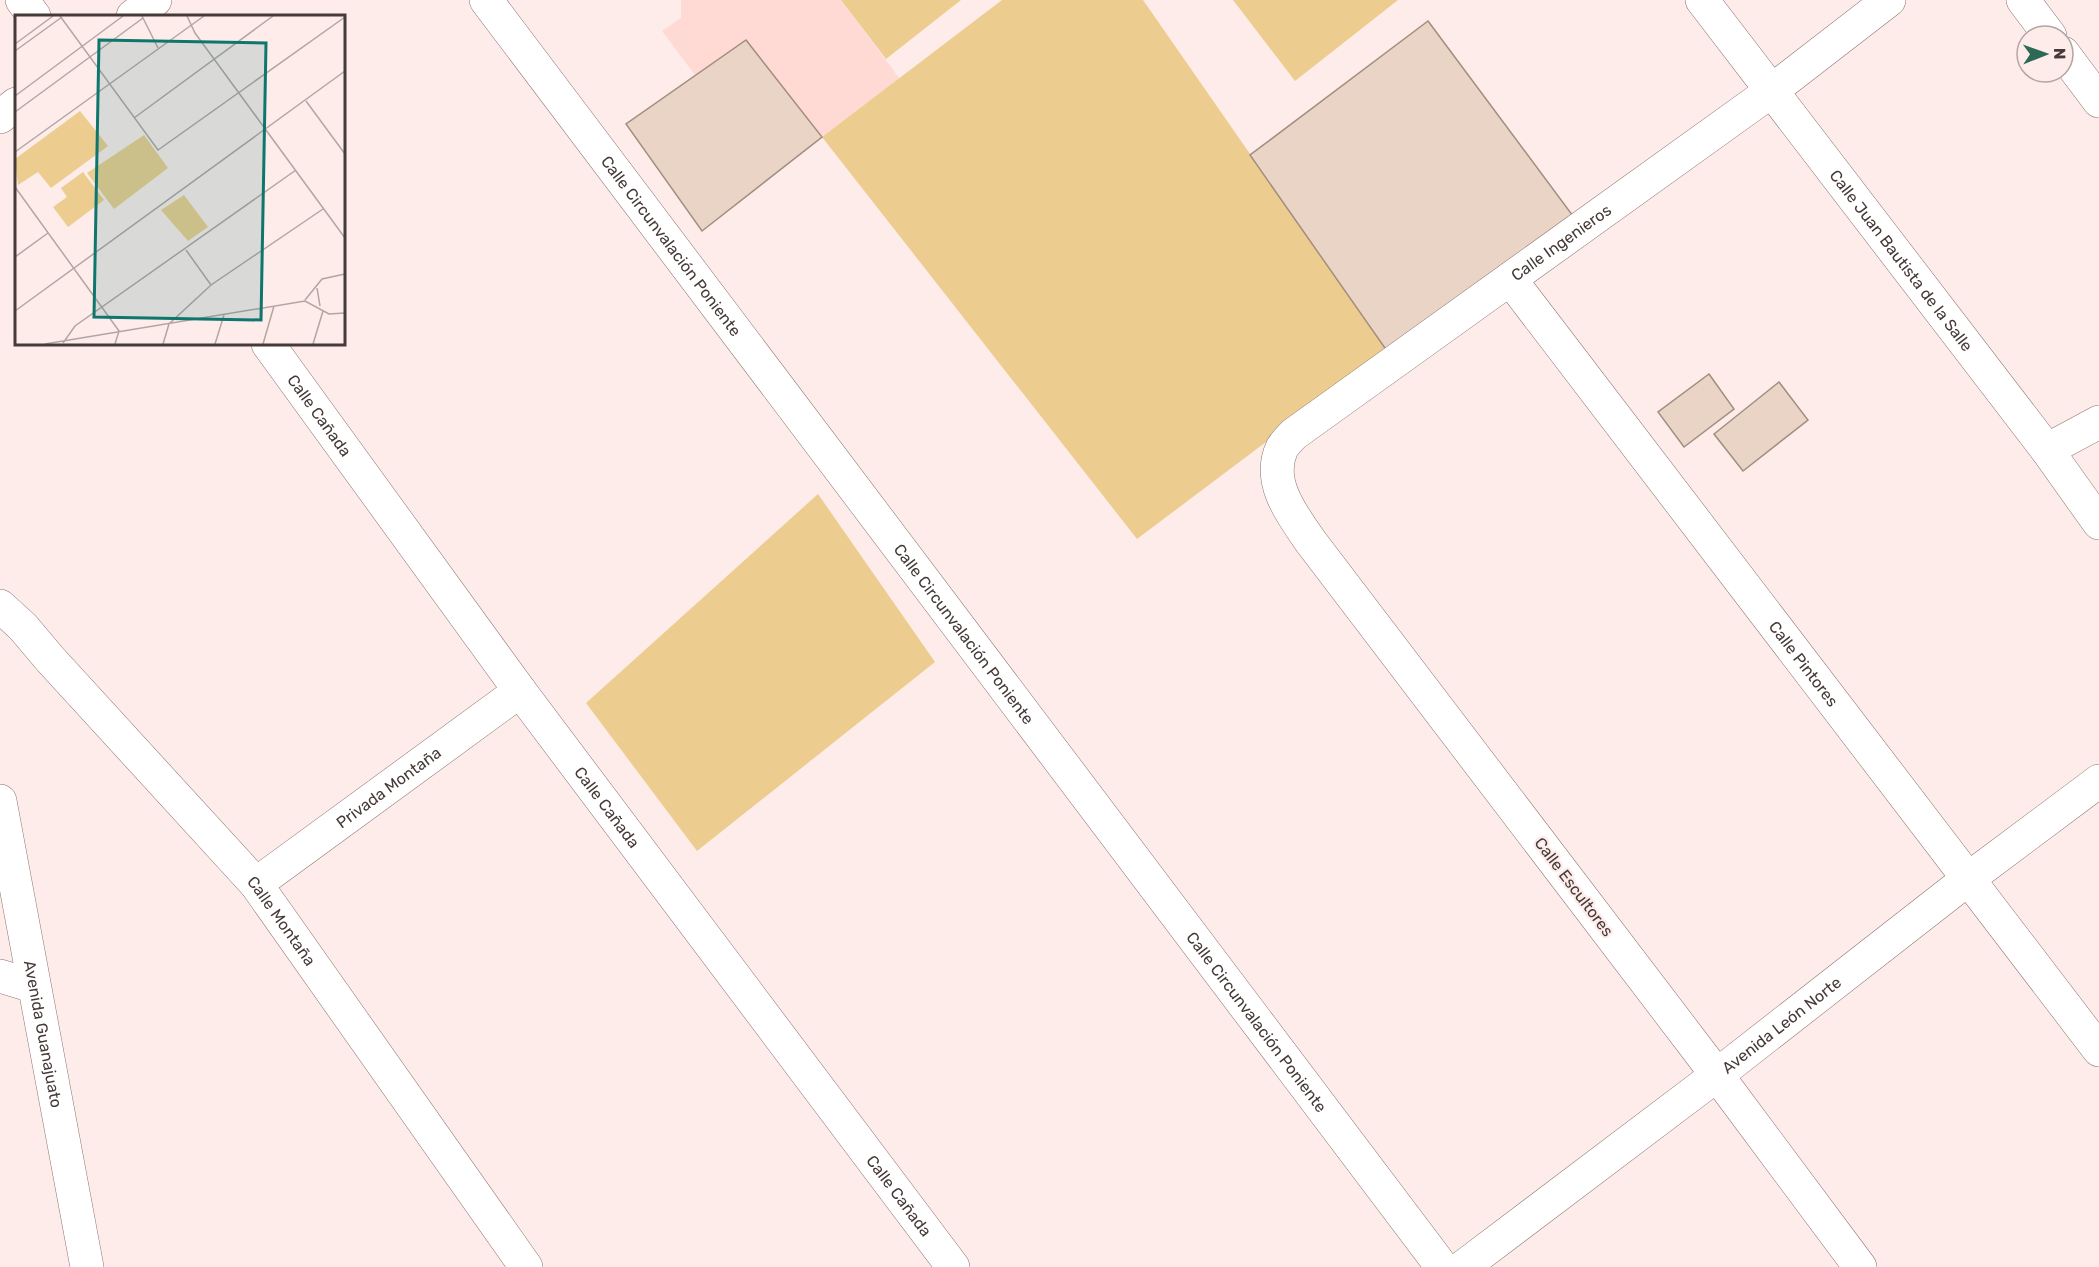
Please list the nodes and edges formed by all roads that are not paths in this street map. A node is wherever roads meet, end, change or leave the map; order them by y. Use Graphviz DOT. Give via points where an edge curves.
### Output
graph roads {
  1 [pos="22,0"];
  2 [pos="155,0"];
  3 [pos="486,0"];
  4 [pos="1702,0"];
  5 [pos="1889,0"];
  6 [pos="2023,0"];
  7 [pos="33,15"];
  8 [pos="134,15"];
  9 [pos="2041,24"];
  10 [pos="2075,69"];
  11 [pos="1770,92"];
  12 [pos="2099,101"];
  13 [pos="15,105"];
  14 [pos="0,117"];
  15 [pos="1510,279"];
  16 [pos="269,345"];
  17 [pos="2099,422"];
  18 [pos="2047,450"];
  19 [pos="1287,507"];
  20 [pos="2099,523"];
  21 [pos="0,606"];
  22 [pos="520,691"];
  23 [pos="2099,781"];
  24 [pos="0,801"];
  25 [pos="1968,879"];
  26 [pos="256,884"];
  27 [pos="0,976"];
  28 [pos="33,986"];
  29 [pos="2099,1050"];
  30 [pos="1717,1075"];
  31 [pos="87,1267"];
  32 [pos="526,1267"];
  33 [pos="953,1267"];
  34 [pos="1442,1267"];
  35 [pos="1462,1267"];
  36 [pos="1860,1267"];
  1 -- 7 [label="street"];
  2 -- 8 [label="street"];
  3 -- 34 [label="street, Calle Circunvalación Poniente"];
  4 -- 11 [label="street, Calle Juan Bautista de la Salle"];
  5 -- 11 [label="street, Calle Ingenieros"];
  6 -- 9 [label="street"];
  10 -- 12 [label="street"];
  11 -- 15 [label="street, Calle Ingenieros"];
  11 -- 18 [label="street, Calle Juan Bautista de la Salle"];
  13 -- 14 [label="street"];
  15 -- 19 [label="street, Calle Ingenieros" via="1294,434 1282,448 1278,464"];
  15 -- 25 [label="street, Calle Pintores"];
  16 -- 22 [label="street, Calle Cañada"];
  17 -- 18 [label="street"];
  18 -- 20 [label="street, Calle Juan Bautista de la Salle"];
  19 -- 30 [label="street, Calle Escultores"];
  21 -- 26 [label="street, Calle Montaña"];
  22 -- 26 [label="street, Privada Montaña"];
  22 -- 33 [label="street, Calle Cañada"];
  23 -- 25 [label="street, Avenida León Norte"];
  24 -- 28 [label="street, Avenida Guanajuato"];
  25 -- 29 [label="street, Calle Pintores"];
  25 -- 30 [label="street, Avenida León Norte"];
  26 -- 32 [label="street, Calle Montaña"];
  27 -- 28 [label="street"];
  28 -- 31 [label="street, Avenida Guanajuato"];
  30 -- 35 [label="street, Avenida León Norte"];
  30 -- 36 [label="street, Calle Escultores"];
}
